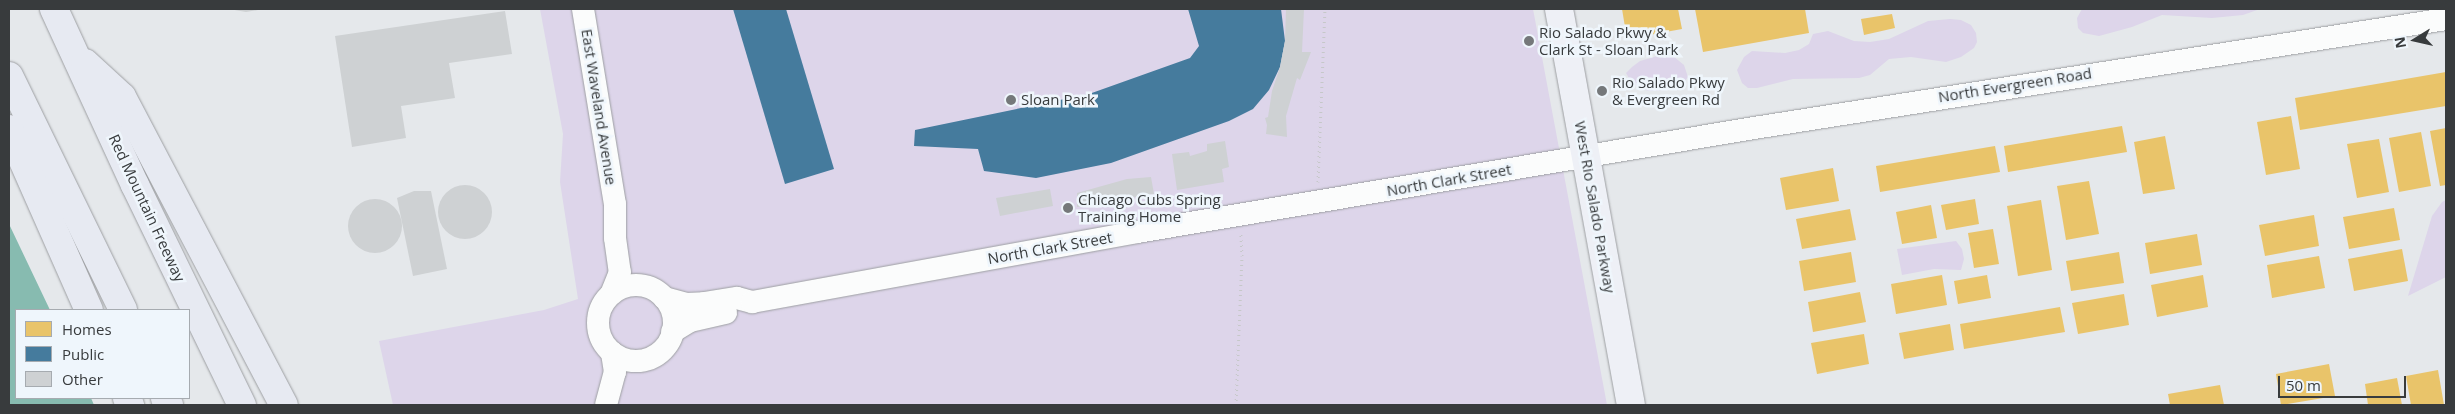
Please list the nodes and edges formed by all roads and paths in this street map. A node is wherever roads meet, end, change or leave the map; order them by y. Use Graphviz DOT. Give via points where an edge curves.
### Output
graph roads {
  1 [pos="54,9"];
  2 [pos="583,9"];
  3 [pos="1325,9"];
  4 [pos="1559,9"];
  5 [pos="2442,16"];
  6 [pos="78,57"];
  7 [pos="9,76"];
  8 [pos="9,129"];
  9 [pos="1585,156"];
  10 [pos="1318,202"];
  11 [pos="615,204"];
  12 [pos="1238,216"];
  13 [pos="659,293"];
  14 [pos="611,294"];
  15 [pos="752,302"];
  16 [pos="89,309"];
  17 [pos="122,309"];
  18 [pos="672,332"];
  19 [pos="612,352"];
  20 [pos="640,360"];
  21 [pos="242,405"];
  22 [pos="284,405"];
  23 [pos="606,405"];
  24 [pos="617,405"];
  25 [pos="1236,405"];
  26 [pos="1631,405"];
  1 -- 6 [label="highway, Red Mountain Freeway"];
  2 -- 11 [label="street, East Waveland Avenue"];
  3 -- 10 [label="path"];
  4 -- 9 [label="main road, West Rio Salado Parkway"];
  5 -- 9 [label="street, North Evergreen Road"];
  6 -- 21 [label="highway, Red Mountain Freeway" via="134,185"];
  6 -- 22 [label="highway" via="122,97"];
  7 -- 17 [label="highway"];
  8 -- 16 [label="highway"];
  9 -- 10 [label="street, North Clark Street"];
  9 -- 26 [label="main road, West Rio Salado Parkway"];
  10 -- 12 [label="street, North Clark Street"];
  11 -- 13 [label="street, East Waveland Avenue" via="627,235 633,264"];
  11 -- 14 [label="street, East Waveland Avenue" via="620,272"];
  12 -- 15 [label="street, North Clark Street"];
  12 -- 25 [label="path" via="1242,256"];
  13 -- 14 [label="street" via="631,285"];
  13 -- 15 [label="street, North Clark Street" via="687,304 737,298"];
  13 -- 18 [label="street" via="673,316"];
  14 -- 19 [label="street" via="600,310 598,323 603,342"];
  15 -- 18 [label="street, North Clark Street" via="741,310 690,322"];
  18 -- 20 [label="street" via="661,351"];
  19 -- 20 [label="street" via="626,360"];
  19 -- 23 [label="street" via="615,372"];
  20 -- 24 [label="street"];
}
